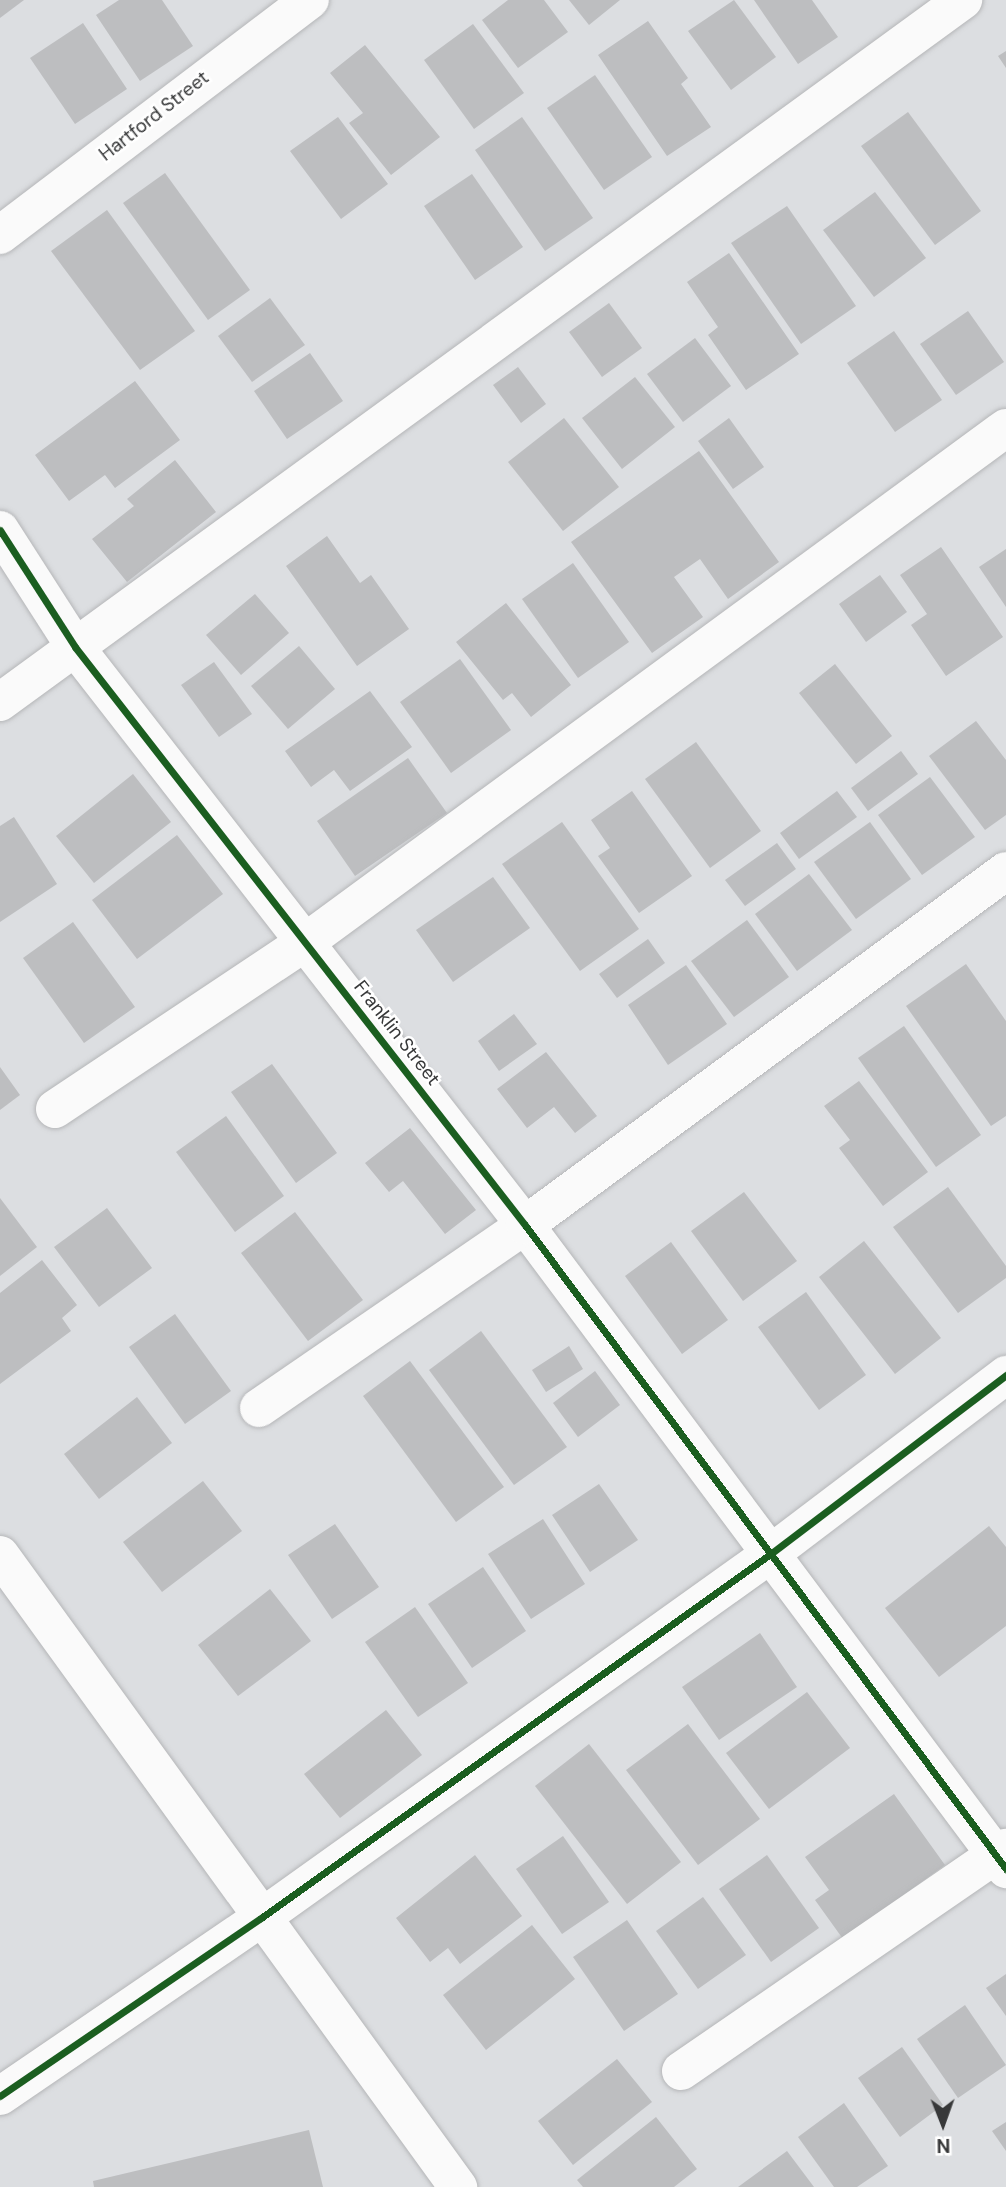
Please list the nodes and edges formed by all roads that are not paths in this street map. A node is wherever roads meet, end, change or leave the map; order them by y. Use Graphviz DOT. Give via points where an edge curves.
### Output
graph roads {
  1 [pos="310,0"];
  2 [pos="963,0"];
  3 [pos="0,235"];
  4 [pos="1006,428"];
  5 [pos="0,530"];
  6 [pos="75,647"];
  7 [pos="0,702"];
  8 [pos="1006,871"];
  9 [pos="307,941"];
  10 [pos="55,1108"];
  11 [pos="525,1225"];
  12 [pos="1006,1375"];
  13 [pos="259,1408"];
  14 [pos="0,1555"];
  15 [pos="769,1555"];
  16 [pos="1003,1858"];
  17 [pos="261,1918"];
  18 [pos="681,2071"];
  19 [pos="0,2096"];
  20 [pos="458,2187"];
  1 -- 3 [label="street, Hartford Street"];
  2 -- 6 [label="street"];
  4 -- 9 [label="street"];
  5 -- 6 [label="street, Franklin Street"];
  6 -- 7 [label="street"];
  6 -- 9 [label="street, Franklin Street"];
  8 -- 11 [label="street"];
  9 -- 10 [label="street"];
  9 -- 11 [label="street, Franklin Street"];
  11 -- 13 [label="street"];
  11 -- 15 [label="street, Franklin Street"];
  12 -- 15 [label="street"];
  14 -- 17 [label="street"];
  15 -- 16 [label="street, Franklin Street"];
  15 -- 17 [label="street"];
  16 -- 18 [label="street"];
  17 -- 19 [label="street"];
  17 -- 20 [label="street"];
}
